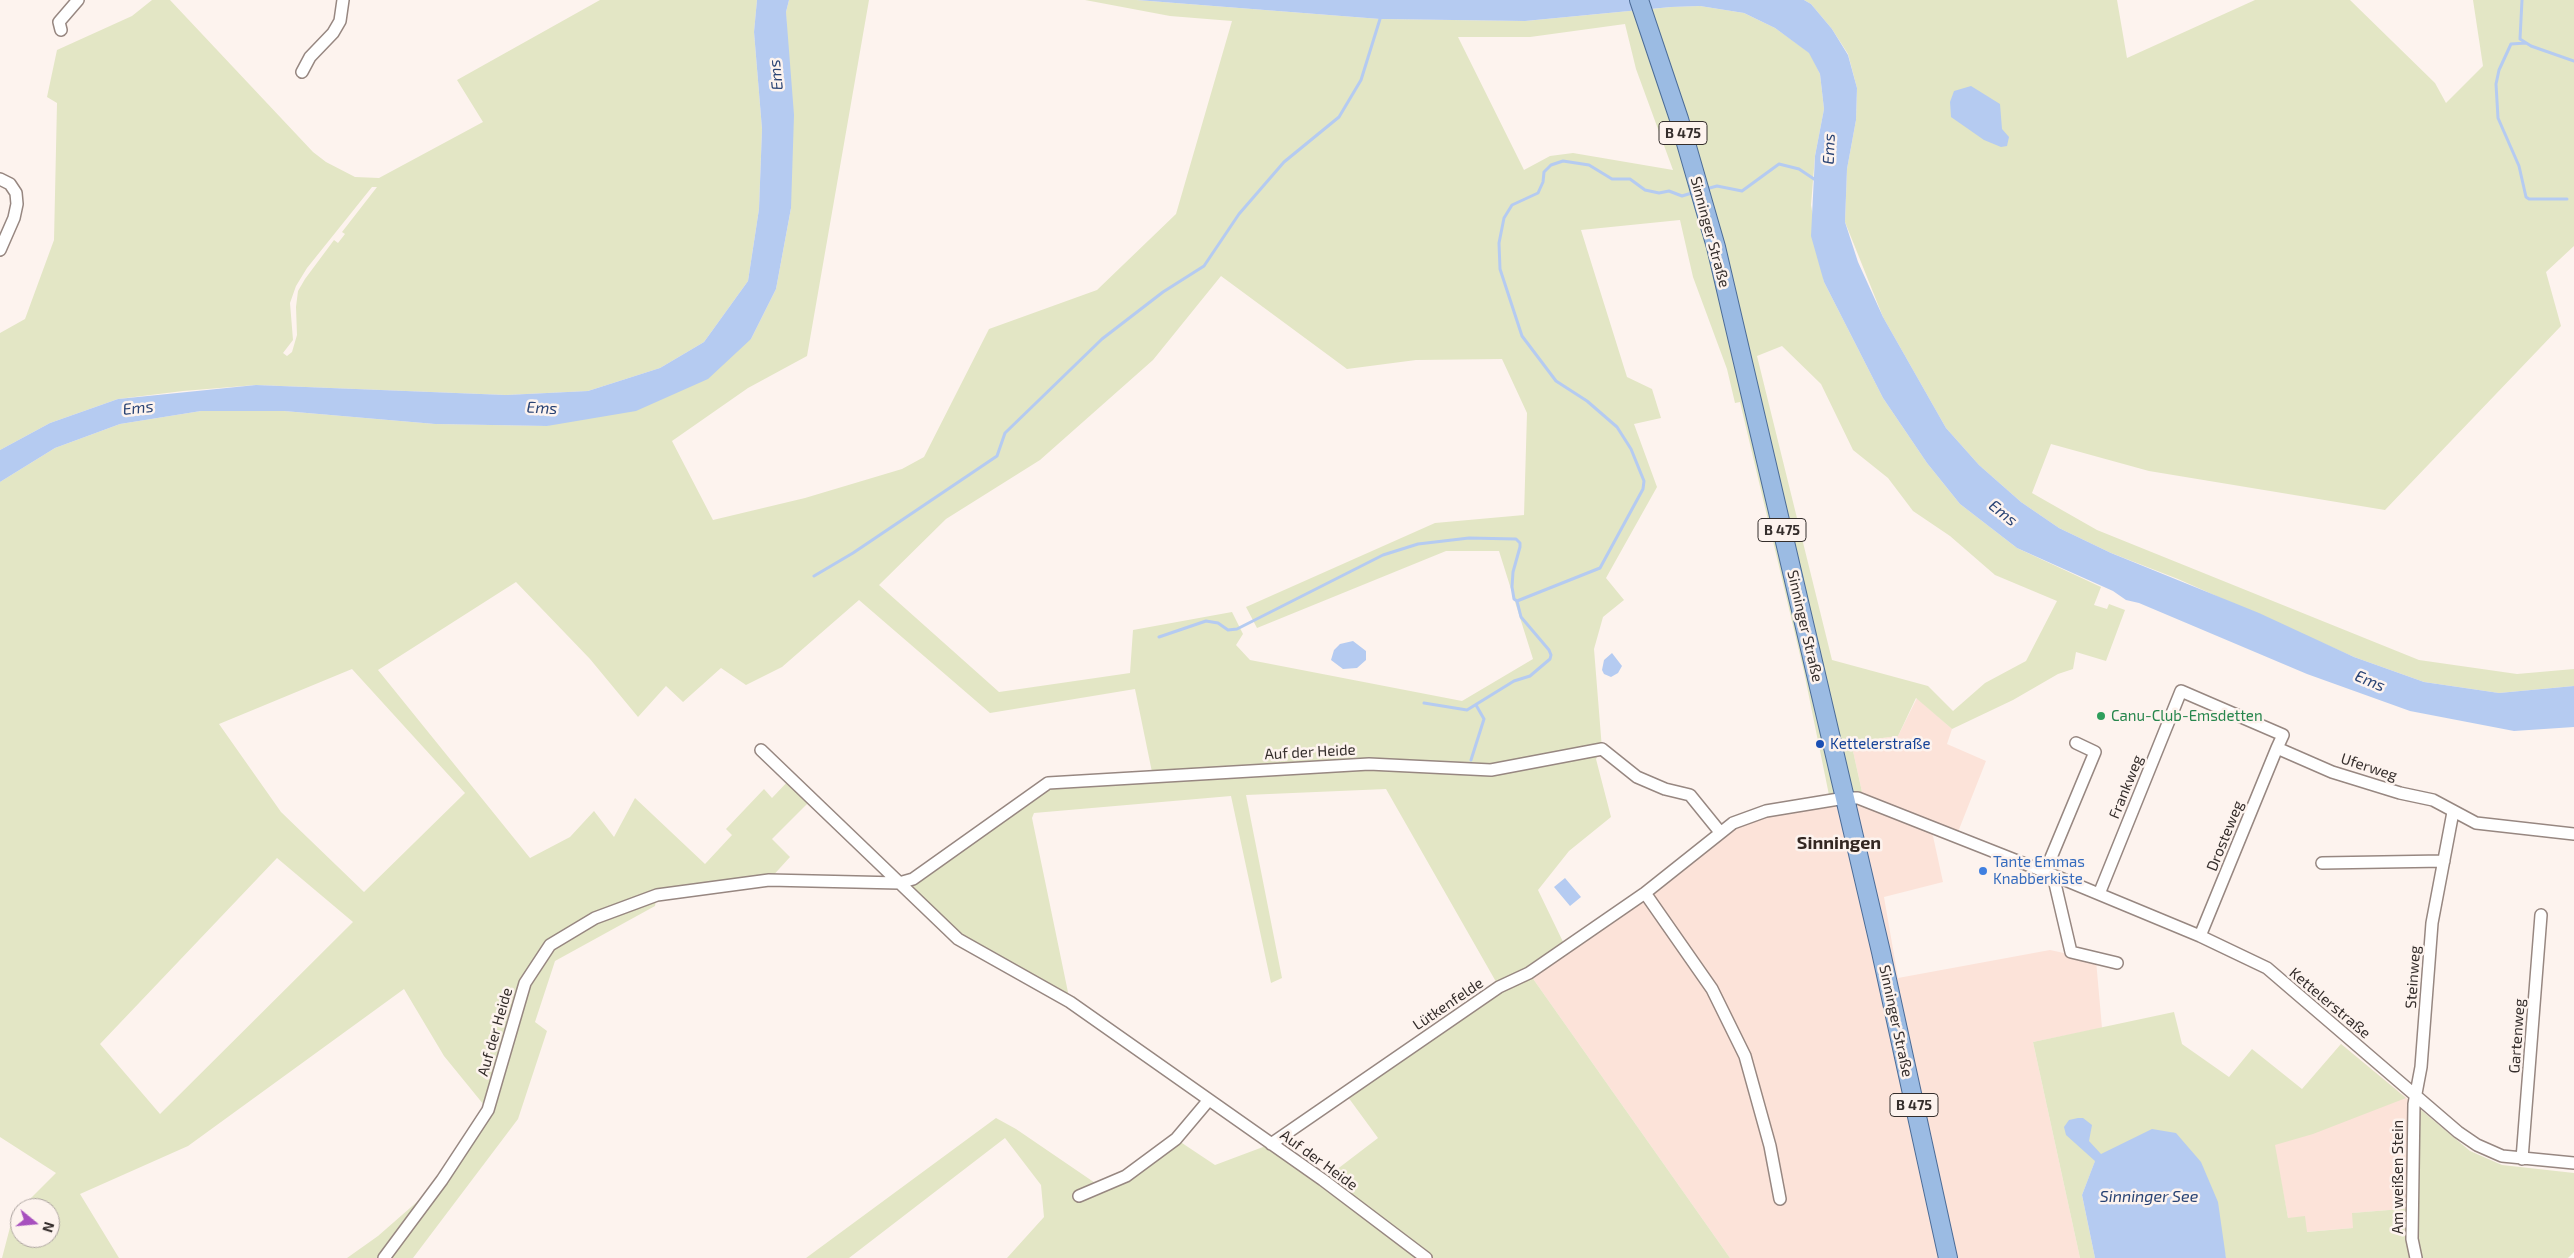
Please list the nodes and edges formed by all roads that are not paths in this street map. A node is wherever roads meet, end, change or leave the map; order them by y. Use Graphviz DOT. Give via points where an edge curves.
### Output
graph roads {
  1 [pos="78,0"];
  2 [pos="343,0"];
  3 [pos="1639,0"];
  4 [pos="61,30"];
  5 [pos="302,72"];
  6 [pos="0,179"];
  7 [pos="0,250"];
  8 [pos="2076,743"];
  9 [pos="2278,748"];
  10 [pos="761,750"];
  11 [pos="1845,798"];
  12 [pos="2453,812"];
  13 [pos="1720,832"];
  14 [pos="2574,834"];
  15 [pos="2444,861"];
  16 [pos="2322,863"];
  17 [pos="2049,873"];
  18 [pos="899,883"];
  19 [pos="1645,893"];
  20 [pos="2099,894"];
  21 [pos="2540,914"];
  22 [pos="2200,936"];
  23 [pos="2117,963"];
  24 [pos="2416,1096"];
  25 [pos="1208,1101"];
  26 [pos="1271,1144"];
  27 [pos="2522,1159"];
  28 [pos="2574,1163"];
  29 [pos="1079,1196"];
  30 [pos="1780,1199"];
  31 [pos="388,1257"];
  32 [pos="1426,1258"];
  33 [pos="1948,1258"];
  34 [pos="2416,1258"];
  1 -- 4 [label="street" via="59,22"];
  2 -- 5 [label="street" via="340,21 310,57"];
  3 -- 11 [label="main road, Sinninger Straße / B 475" via="1679,119 1706,214"];
  6 -- 7 [label="street" via="10,184 16,193 17,204"];
  8 -- 17 [label="street" via="2095,752"];
  9 -- 12 [label="street, Uferweg" via="2332,772 2432,800"];
  9 -- 20 [label="street, Frankweg" via="2283,735 2181,691"];
  9 -- 22 [label="street, Drosteweg"];
  10 -- 18 [label="street, Auf der Heide"];
  11 -- 13 [label="street, Lütkenfelde" via="1766,811 1733,823"];
  11 -- 17 [label="street, Kettelerstraße" via="1858,798"];
  11 -- 33 [label="main road, Sinninger Straße / B 475"];
  12 -- 14 [label="street, Uferweg" via="2476,823"];
  12 -- 15 [label="street, Steinweg"];
  13 -- 18 [label="street, Auf der Heide" via="1690,795 1637,777 1602,749 1491,770 1369,764 1048,783 913,879"];
  13 -- 19 [label="street, Lütkenfelde"];
  15 -- 16 [label="street"];
  15 -- 24 [label="street, Steinweg" via="2432,923"];
  17 -- 20 [label="street, Kettelerstraße"];
  17 -- 23 [label="street" via="2071,952"];
  18 -- 25 [label="street, Auf der Heide" via="958,939 1070,1002"];
  18 -- 31 [label="street, Auf der Heide" via="769,880 657,895 595,918 550,945 525,983 488,1110"];
  19 -- 26 [label="street, Lütkenfelde" via="1529,973 1483,998"];
  19 -- 30 [label="street" via="1712,989 1745,1056 1770,1146"];
  20 -- 22 [label="street, Kettelerstraße"];
  21 -- 27 [label="street, Gartenweg"];
  22 -- 24 [label="street, Kettelerstraße" via="2267,968"];
  24 -- 27 [label="street, Kettelerstraße" via="2477,1145 2502,1156"];
  24 -- 34 [label="street, Am weißen Stein" via="2412,1239"];
  25 -- 26 [label="street, Auf der Heide"];
  25 -- 29 [label="street" via="1169,1145 1126,1176"];
  26 -- 32 [label="street, Auf der Heide"];
  27 -- 28 [label="street, Kettelerstraße"];
}
